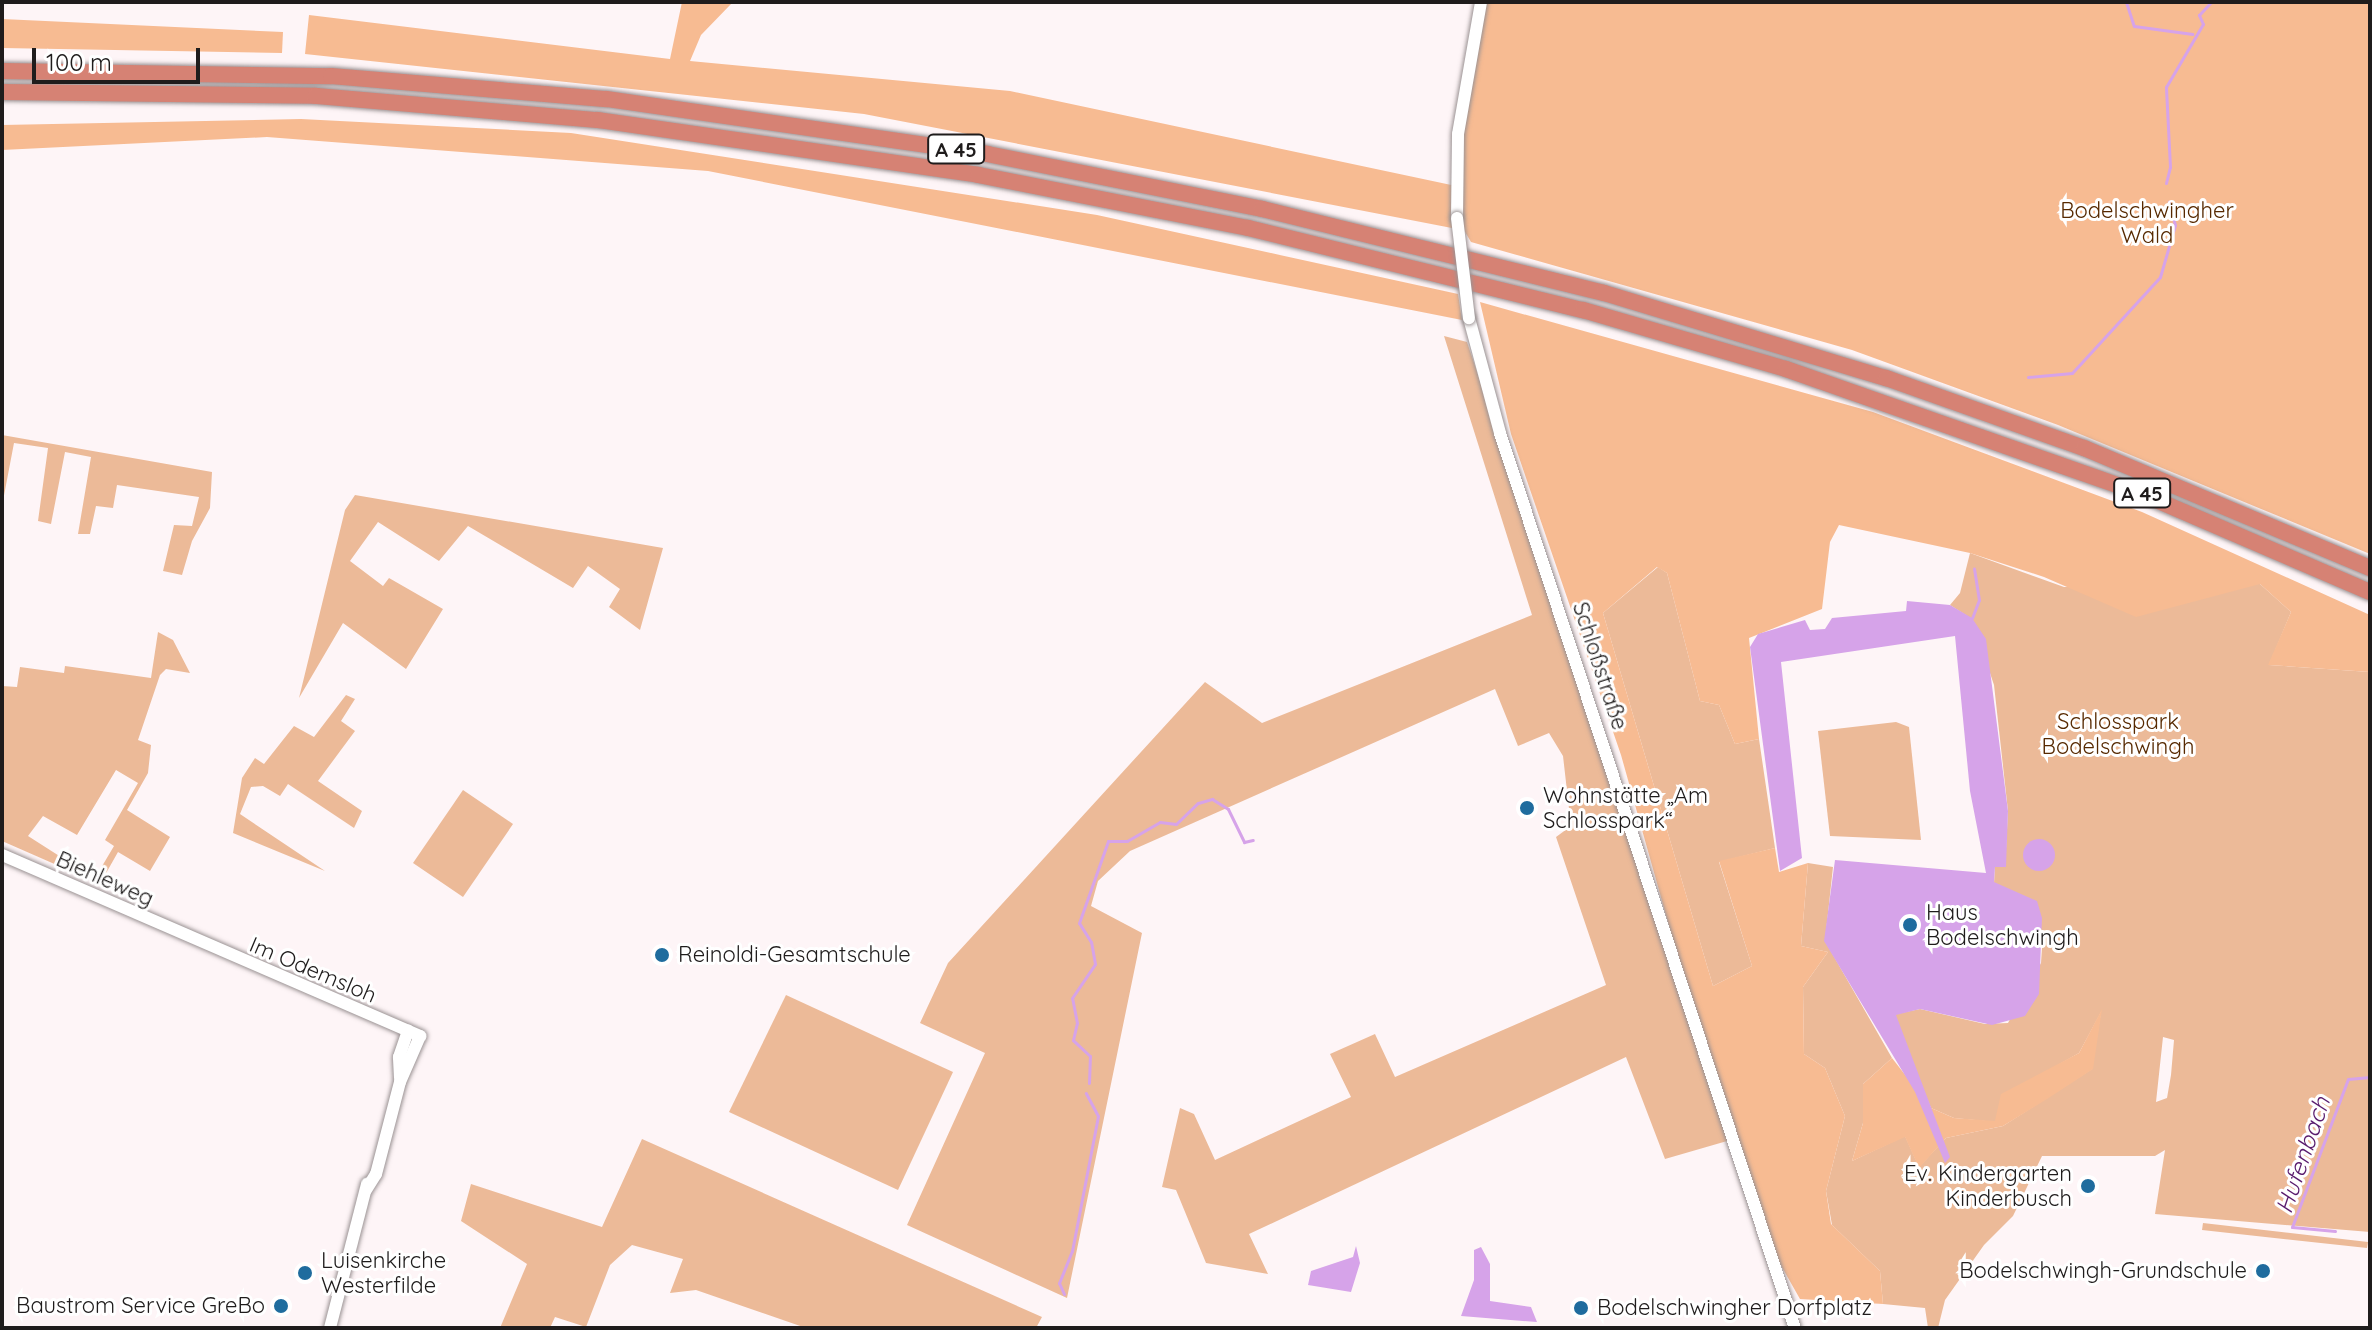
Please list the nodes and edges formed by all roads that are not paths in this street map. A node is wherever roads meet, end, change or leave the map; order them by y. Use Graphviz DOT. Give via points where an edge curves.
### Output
graph roads {
  1 [pos="1481,2"];
  2 [pos="2,71"];
  3 [pos="2,92"];
  4 [pos="2370,568"];
  5 [pos="2370,592"];
  6 [pos="2,855"];
  7 [pos="191,939"];
  8 [pos="330,1328"];
  9 [pos="1795,1328"];
  1 -- 9 [label="street, Schloßstraße, bridge" via="1458,134 1457,218 1470,324 1500,433"];
  2 -- 4 [label="highway, A 45" via="212,71 450,83 845,131 1133,181 1397,240 1682,315 1886,378 2125,465"];
  3 -- 5 [label="highway, A 45" via="213,93 434,104 721,135 978,175 1380,258 1670,334 1908,410 2140,493"];
  6 -- 7 [label="street, Biehleweg"];
  7 -- 8 [label="street, Im Odemsloh" via="414,1034 399,1057 400,1082"];
}
